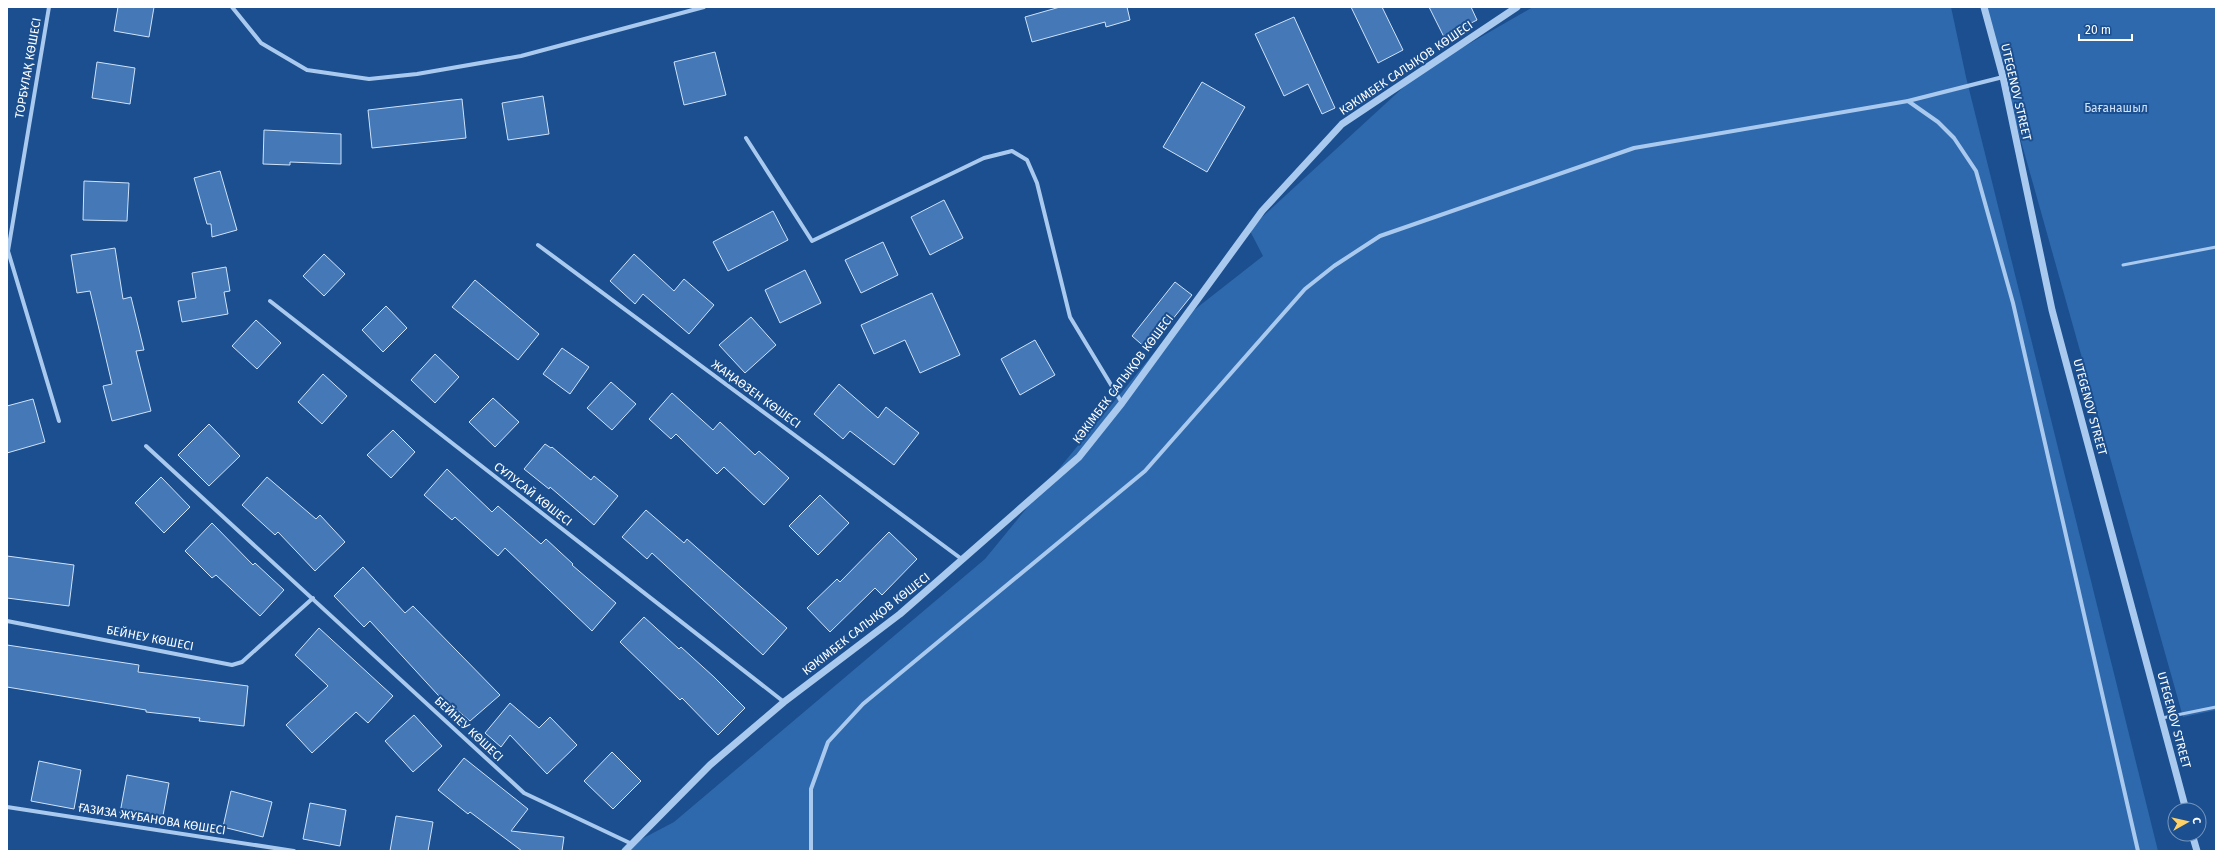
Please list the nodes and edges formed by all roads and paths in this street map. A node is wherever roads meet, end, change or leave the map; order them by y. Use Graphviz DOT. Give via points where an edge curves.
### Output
graph roads {
  1 [pos="49,7"];
  2 [pos="232,7"];
  3 [pos="704,7"];
  4 [pos="1517,7"];
  5 [pos="1984,7"];
  6 [pos="2003,77"];
  7 [pos="1908,101"];
  8 [pos="746,138"];
  9 [pos="538,245"];
  10 [pos="2216,247"];
  11 [pos="7,251"];
  12 [pos="2123,265"];
  13 [pos="270,301"];
  14 [pos="1122,403"];
  15 [pos="59,421"];
  16 [pos="146,446"];
  17 [pos="962,560"];
  18 [pos="313,598"];
  19 [pos="7,621"];
  20 [pos="784,702"];
  21 [pos="2216,707"];
  22 [pos="2162,718"];
  23 [pos="2184,802"];
  24 [pos="7,807"];
  25 [pos="632,844"];
  26 [pos="294,851"];
  27 [pos="625,851"];
  28 [pos="811,851"];
  29 [pos="2138,851"];
  1 -- 11 [label="street, ТОРБҰЛАҚ КӨШЕСІ"];
  2 -- 3 [label="street" via="261,43 306,70 369,79 417,74 521,56"];
  4 -- 14 [label="street, КӘКІМБЕК САЛЫҚОВ КӨШЕСІ" via="1342,124 1262,211"];
  5 -- 6 [label="street, UTEGENOV STREET"];
  6 -- 7 [label="street"];
  6 -- 22 [label="street, UTEGENOV STREET" via="2052,310"];
  7 -- 28 [label="street" via="1634,148 1380,236 1334,266 1305,289 1145,471 863,704 828,742 811,789"];
  7 -- 29 [label="street" via="1938,122 1954,138 1976,171 2013,303"];
  8 -- 14 [label="street" via="812,241 984,158 1012,151 1027,160 1037,183 1070,317"];
  9 -- 17 [label="street, ЖАҢАӨЗЕН КӨШЕСІ"];
  10 -- 12 [label="lane"];
  11 -- 15 [label="street, ТОРБҰЛАҚ КӨШЕСІ"];
  13 -- 20 [label="street, СҰЛУСАЙ КӨШЕСІ"];
  14 -- 17 [label="street, КӘКІМБЕК САЛЫҚОВ КӨШЕСІ" via="1079,457"];
  16 -- 18 [label="street, БЕЙНЕУ КӨШЕСІ"];
  17 -- 20 [label="street, КӘКІМБЕК САЛЫҚОВ КӨШЕСІ" via="900,614"];
  18 -- 19 [label="street, БЕЙНЕУ КӨШЕСІ" via="242,662 232,664"];
  18 -- 25 [label="street, БЕЙНЕУ КӨШЕСІ" via="524,793"];
  20 -- 25 [label="street, КӘКІМБЕК САЛЫҚОВ КӨШЕСІ" via="710,765"];
  21 -- 22 [label="lane"];
  22 -- 23 [label="street, UTEGENOV STREET"];
  24 -- 26 [label="street, ҒАЗИЗА ЖҰБАНОВА КӨШЕСІ"];
  25 -- 27 [label="street, КӘКІМБЕК САЛЫҚОВ КӨШЕСІ"];
}
